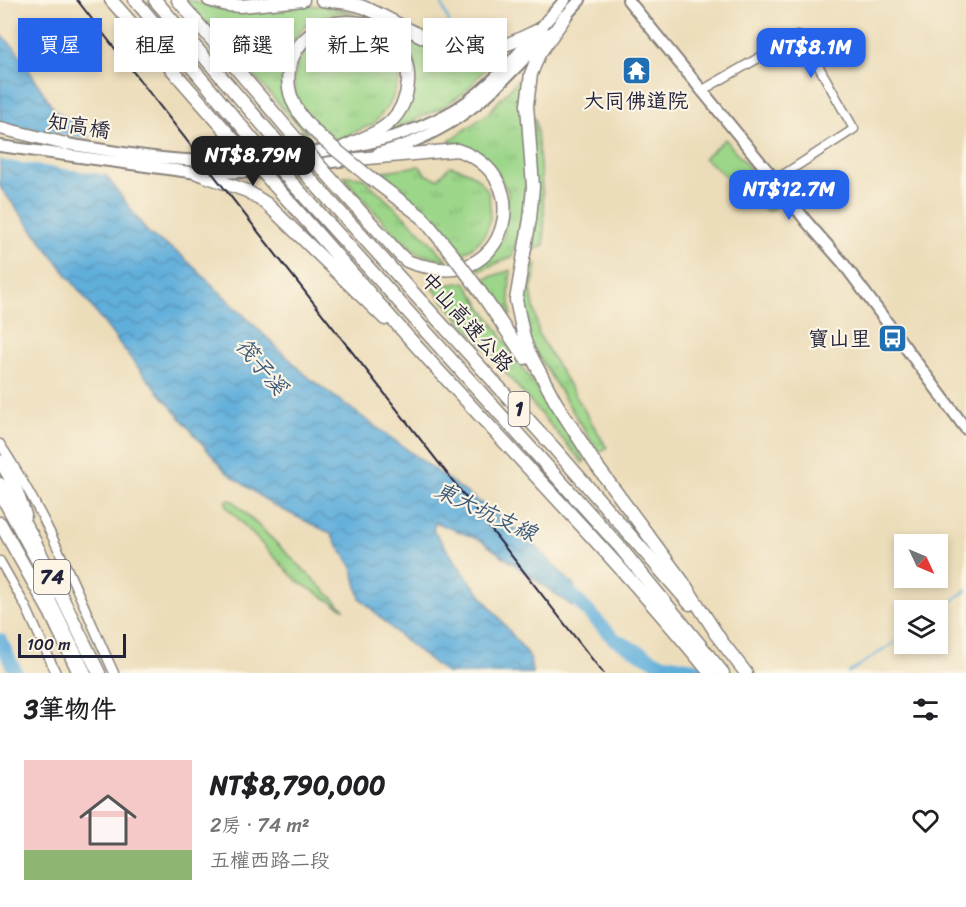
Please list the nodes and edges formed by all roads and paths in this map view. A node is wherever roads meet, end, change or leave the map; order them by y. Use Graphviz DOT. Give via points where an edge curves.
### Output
graph roads {
  1 [pos="111,0"];
  2 [pos="135,0"];
  3 [pos="155,0"];
  4 [pos="178,0"];
  5 [pos="209,0"];
  6 [pos="303,0"];
  7 [pos="322,0"];
  8 [pos="565,0"];
  9 [pos="580,0"];
  10 [pos="628,0"];
  11 [pos="565,16"];
  12 [pos="539,30"];
  13 [pos="701,91"];
  14 [pos="0,128"];
  15 [pos="0,134"];
  16 [pos="66,144"];
  17 [pos="0,146"];
  18 [pos="336,150"];
  19 [pos="357,159"];
  20 [pos="151,161"];
  21 [pos="197,172"];
  22 [pos="775,180"];
  23 [pos="417,347"];
  24 [pos="555,401"];
  25 [pos="966,429"];
  26 [pos="0,444"];
  27 [pos="0,461"];
  28 [pos="0,484"];
  29 [pos="0,497"];
  30 [pos="0,504"];
  31 [pos="0,523"];
  32 [pos="4,533"];
  33 [pos="31,534"];
  34 [pos="0,561"];
  35 [pos="720,639"];
  36 [pos="690,640"];
  37 [pos="56,673"];
  38 [pos="79,673"];
  39 [pos="87,673"];
  40 [pos="93,673"];
  41 [pos="99,673"];
  42 [pos="114,673"];
  43 [pos="710,673"];
  44 [pos="723,673"];
  45 [pos="746,673"];
  1 -- 23 [label="highway, bridge"];
  2 -- 36 [label="highway, 中山高速公路 / 1, bridge" via="260,148 611,537"];
  3 -- 35 [label="highway, 中山高速公路 / 1, bridge"];
  4 -- 19 [label="highway, bridge" via="368,221 408,261 434,268 458,268 480,258 496,241 505,213 502,190 490,171 471,155 457,150"];
  5 -- 6 [label="highway" via="241,6"];
  7 -- 12 [label="highway" via="361,6 430,42 452,49 497,48"];
  8 -- 12 [label="main road"];
  9 -- 11 [label="main road"];
  10 -- 13 [label="main road"];
  11 -- 19 [label="main road" via="502,82 457,119 407,146"];
  11 -- 24 [label="highway" via="539,54 531,74 527,105 533,187 516,300 528,350"];
  12 -- 18 [label="main road" via="457,108 430,124"];
  13 -- 22 [label="main road"];
  13 -- 22 [label="street" via="797,36 802,37 854,129"];
  14 -- 16 [label="highway"];
  15 -- 16 [label="main road, 知高橋"];
  16 -- 20 [label="main road, 知高橋"];
  17 -- 20 [label="main road, 知高橋"];
  18 -- 20 [label="main road" via="233,161"];
  18 -- 24 [label="highway, bridge" via="382,129 397,114 406,92 407,69 399,47 368,23 345,20 322,26 303,41 291,62 292,101 308,126 324,140 369,177 422,217 479,290"];
  19 -- 21 [label="main road" via="255,172"];
  20 -- 21 [label="main road"];
  21 -- 23 [label="highway" via="247,191 267,204"];
  22 -- 25 [label="main road" via="875,305"];
  23 -- 36 [label="highway"];
  24 -- 35 [label="highway"];
  26 -- 42 [label="street" via="54,541"];
  27 -- 33 [label="highway" via="14,484"];
  28 -- 33 [label="highway, 74"];
  29 -- 40 [label="street"];
  30 -- 39 [label="street"];
  31 -- 32 [label="highway, 74"];
  32 -- 38 [label="highway, 74" via="50,612"];
  33 -- 41 [label="highway, 74"];
  34 -- 37 [label="street"];
  35 -- 45 [label="highway, 中山高速公路 / 1"];
  36 -- 43 [label="highway"];
  36 -- 44 [label="highway, 中山高速公路 / 1"];
}
